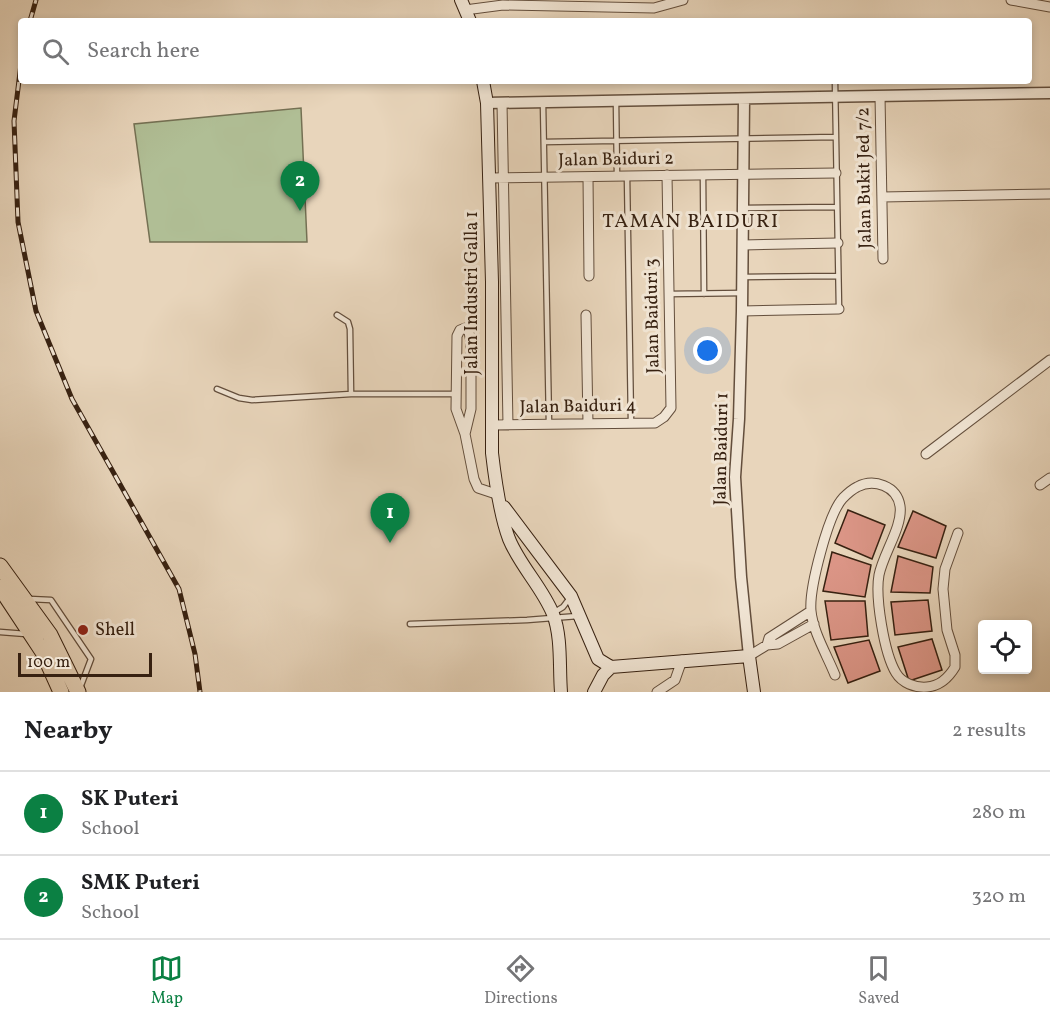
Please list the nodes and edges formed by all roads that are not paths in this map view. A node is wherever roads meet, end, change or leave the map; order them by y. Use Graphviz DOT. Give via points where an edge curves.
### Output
graph roads {
  1 [pos="683,0"];
  2 [pos="1011,0"];
  3 [pos="1050,7"];
  4 [pos="466,10"];
  5 [pos="484,84"];
  6 [pos="835,84"];
  7 [pos="1050,93"];
  8 [pos="880,96"];
  9 [pos="835,97"];
  10 [pos="744,99"];
  11 [pos="616,100"];
  12 [pos="502,102"];
  13 [pos="543,102"];
  14 [pos="487,103"];
  15 [pos="836,137"];
  16 [pos="744,139"];
  17 [pos="617,141"];
  18 [pos="544,142"];
  19 [pos="836,172"];
  20 [pos="744,174"];
  21 [pos="667,175"];
  22 [pos="703,175"];
  23 [pos="622,176"];
  24 [pos="544,177"];
  25 [pos="588,177"];
  26 [pos="489,178"];
  27 [pos="503,178"];
  28 [pos="1050,194"];
  29 [pos="882,197"];
  30 [pos="837,207"];
  31 [pos="743,208"];
  32 [pos="838,243"];
  33 [pos="743,245"];
  34 [pos="883,259"];
  35 [pos="589,276"];
  36 [pos="838,276"];
  37 [pos="743,277"];
  38 [pos="743,293"];
  39 [pos="669,294"];
  40 [pos="704,294"];
  41 [pos="839,309"];
  42 [pos="742,311"];
  43 [pos="337,315"];
  44 [pos="586,315"];
  45 [pos="1050,360"];
  46 [pos="217,389"];
  47 [pos="351,394"];
  48 [pos="456,394"];
  49 [pos="664,417"];
  50 [pos="631,423"];
  51 [pos="549,424"];
  52 [pos="588,424"];
  53 [pos="490,425"];
  54 [pos="508,425"];
  55 [pos="465,434"];
  56 [pos="926,454"];
  57 [pos="1050,478"];
  58 [pos="1040,485"];
  59 [pos="500,499"];
  60 [pos="958,533"];
  61 [pos="0,566"];
  62 [pos="0,587"];
  63 [pos="571,596"];
  64 [pos="24,599"];
  65 [pos="811,611"];
  66 [pos="553,615"];
  67 [pos="580,616"];
  68 [pos="410,624"];
  69 [pos="814,624"];
  70 [pos="0,632"];
  71 [pos="32,634"];
  72 [pos="767,645"];
  73 [pos="749,656"];
  74 [pos="682,660"];
  75 [pos="611,667"];
  76 [pos="835,675"];
  77 [pos="61,692"];
  78 [pos="78,692"];
  79 [pos="561,692"];
  80 [pos="594,692"];
  81 [pos="657,692"];
  82 [pos="754,692"];
  1 -- 4 [label="street" via="654,8 503,5"];
  2 -- 3 [label="street"];
  5 -- 14 [label="main road, Jalan Industri Galla 1"];
  6 -- 9 [label="lane"];
  7 -- 8 [label="street"];
  8 -- 9 [label="street"];
  8 -- 29 [label="street, Jalan Bukit Jed 7/2"];
  9 -- 10 [label="street"];
  9 -- 15 [label="lane"];
  10 -- 11 [label="street"];
  10 -- 16 [label="street, Jalan Baiduri 1"];
  11 -- 13 [label="street"];
  11 -- 17 [label="lane"];
  12 -- 13 [label="street"];
  12 -- 14 [label="street"];
  12 -- 27 [label="street"];
  13 -- 18 [label="lane"];
  14 -- 26 [label="main road, Jalan Industri Galla 1"];
  15 -- 16 [label="lane"];
  15 -- 19 [label="lane"];
  16 -- 17 [label="lane"];
  16 -- 20 [label="street, Jalan Baiduri 1"];
  17 -- 18 [label="lane"];
  17 -- 23 [label="lane"];
  18 -- 24 [label="lane"];
  19 -- 20 [label="street, Jalan Baiduri 2"];
  19 -- 30 [label="lane"];
  20 -- 22 [label="street, Jalan Baiduri 2"];
  20 -- 31 [label="street, Jalan Baiduri 1"];
  21 -- 22 [label="street, Jalan Baiduri 2"];
  21 -- 23 [label="street, Jalan Baiduri 2"];
  21 -- 39 [label="street, Jalan Baiduri 3"];
  22 -- 40 [label="lane"];
  23 -- 25 [label="street, Jalan Baiduri 2"];
  23 -- 50 [label="lane"];
  24 -- 25 [label="street, Jalan Baiduri 2"];
  24 -- 27 [label="street, Jalan Baiduri 2"];
  24 -- 51 [label="lane"];
  25 -- 35 [label="street"];
  26 -- 27 [label="street, Jalan Baiduri 2"];
  26 -- 53 [label="main road, Jalan Industri Galla 1"];
  27 -- 54 [label="street"];
  28 -- 29 [label="street"];
  29 -- 34 [label="street, Jalan Bukit Jed 7/2"];
  30 -- 31 [label="lane"];
  30 -- 32 [label="lane"];
  31 -- 33 [label="street, Jalan Baiduri 1"];
  32 -- 33 [label="street"];
  32 -- 36 [label="lane"];
  33 -- 37 [label="street, Jalan Baiduri 1"];
  36 -- 37 [label="lane"];
  36 -- 41 [label="lane"];
  37 -- 38 [label="street, Jalan Baiduri 1"];
  38 -- 40 [label="lane"];
  38 -- 42 [label="street, Jalan Baiduri 1"];
  39 -- 40 [label="lane"];
  39 -- 49 [label="street, Jalan Baiduri 3" via="671,408"];
  41 -- 42 [label="street"];
  42 -- 73 [label="street, Jalan Baiduri 1" via="735,477"];
  43 -- 47 [label="lane" via="348,322 350,329"];
  44 -- 52 [label="street"];
  45 -- 56 [label="street"];
  46 -- 47 [label="lane" via="252,400"];
  47 -- 48 [label="lane"];
  48 -- 55 [label="street" via="456,409"];
  48 -- 55 [label="street" via="457,336 465,328 471,342 471,409"];
  49 -- 50 [label="street, Jalan Baiduri 4" via="654,423"];
  50 -- 52 [label="street, Jalan Baiduri 4"];
  51 -- 52 [label="street, Jalan Baiduri 4"];
  51 -- 54 [label="street, Jalan Baiduri 4"];
  53 -- 54 [label="street, Jalan Baiduri 4"];
  53 -- 59 [label="main road, Jalan Industri Galla 1"];
  55 -- 59 [label="street" via="478,488"];
  57 -- 58 [label="street"];
  59 -- 63 [label="main road"];
  59 -- 66 [label="main road, Jalan Industri Galla 1" via="509,538"];
  60 -- 65 [label="street" via="945,569 943,589 955,667 934,686 906,683 896,673 884,640 879,576 900,516 900,505 896,494 883,485 857,487 842,499 825,536"];
  61 -- 64 [label="highway"];
  62 -- 71 [label="highway"];
  63 -- 66 [label="lane"];
  63 -- 67 [label="main road"];
  64 -- 78 [label="highway" via="50,635"];
  64 -- 78 [label="lane" via="51,600 91,659"];
  65 -- 69 [label="street"];
  65 -- 72 [label="street" via="770,638"];
  66 -- 67 [label="lane"];
  66 -- 68 [label="lane" via="540,619"];
  66 -- 79 [label="main road"];
  67 -- 75 [label="main road" via="598,659"];
  69 -- 72 [label="street" via="778,644"];
  69 -- 76 [label="street"];
  70 -- 71 [label="lane"];
  71 -- 77 [label="highway"];
  72 -- 73 [label="street"];
  73 -- 74 [label="main road"];
  73 -- 82 [label="main road"];
  74 -- 75 [label="main road"];
  74 -- 81 [label="street" via="675,680"];
  75 -- 80 [label="main road"];
}
